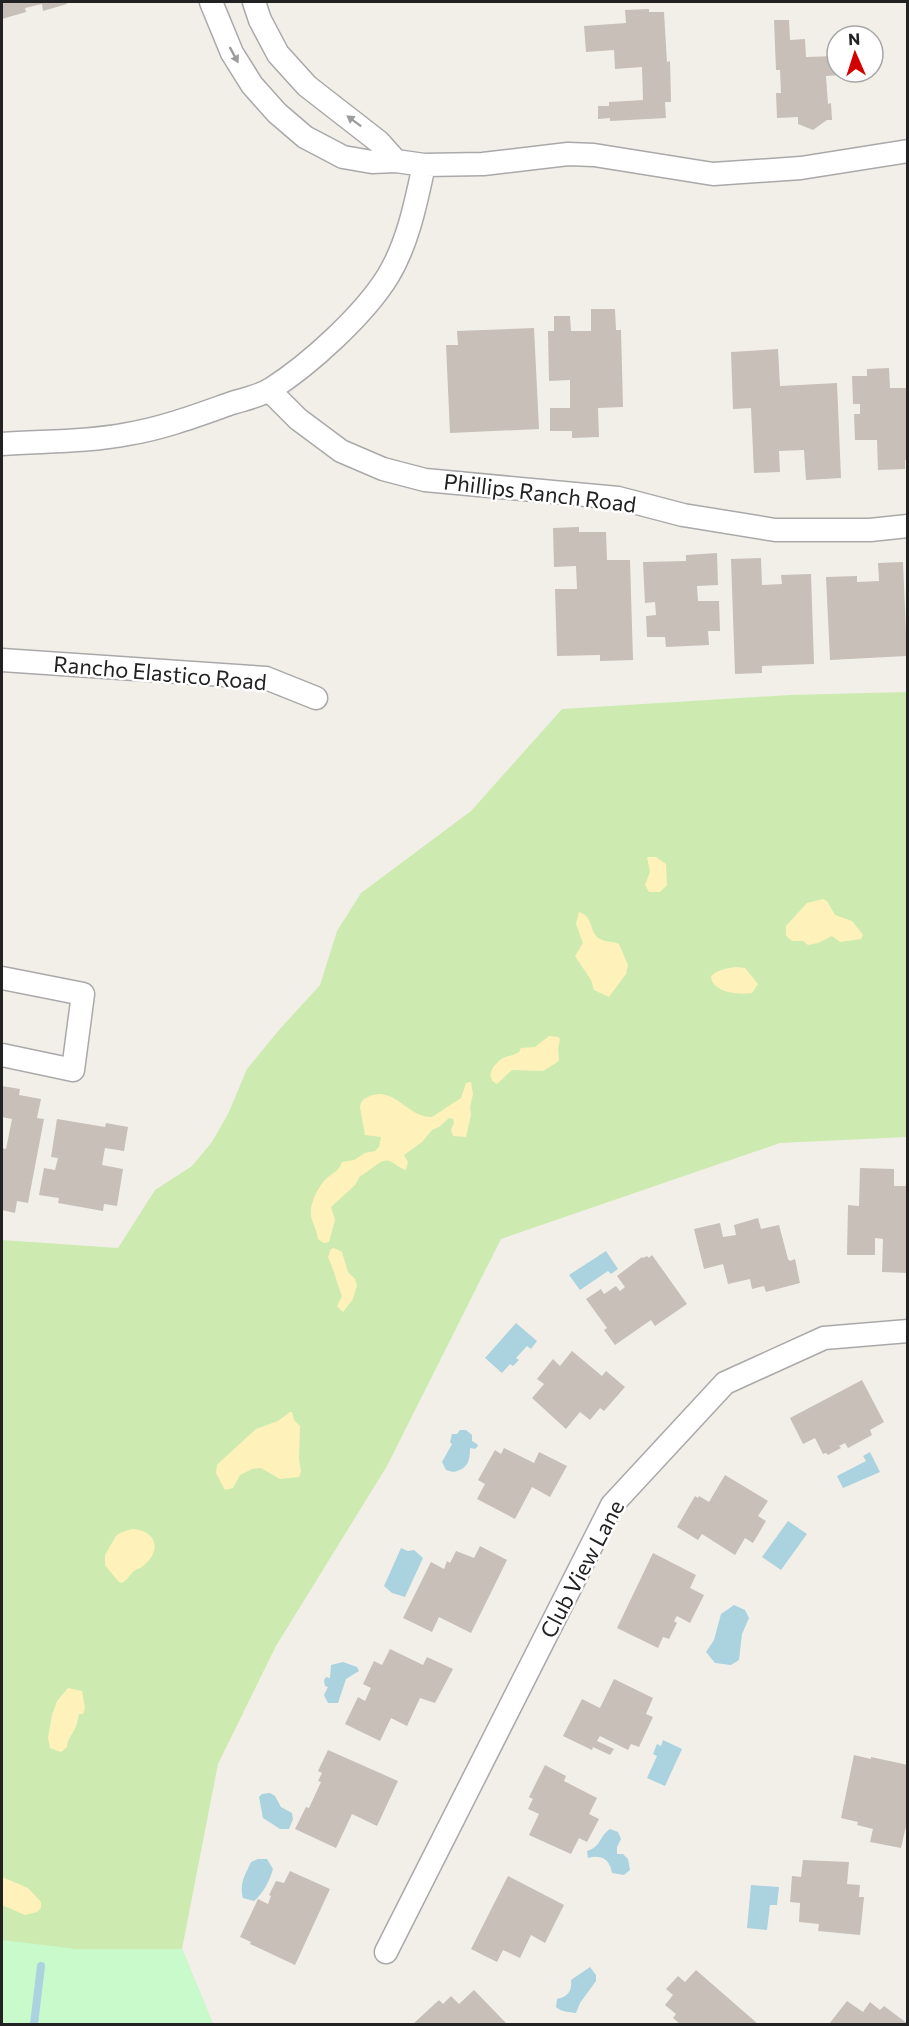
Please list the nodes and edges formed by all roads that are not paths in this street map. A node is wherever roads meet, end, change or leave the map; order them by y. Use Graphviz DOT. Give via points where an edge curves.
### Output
graph roads {
  1 [pos="211,2"];
  2 [pos="254,2"];
  3 [pos="908,151"];
  4 [pos="396,161"];
  5 [pos="424,165"];
  6 [pos="269,390"];
  7 [pos="2,444"];
  8 [pos="908,526"];
  9 [pos="2,660"];
  10 [pos="316,698"];
  11 [pos="2,978"];
  12 [pos="2,1055"];
  13 [pos="908,1331"];
  14 [pos="386,1952"];
  1 -- 4 [label="street, one-way" via="232,53 252,86 284,119 305,137 343,157"];
  4 -- 2 [label="street, one-way" via="379,142 307,86 278,54"];
  3 -- 5 [label="street" via="801,168 713,174 594,155"];
  4 -- 5 [label="street"];
  5 -- 6 [label="street" via="414,210 388,276 344,329"];
  6 -- 7 [label="street" via="178,422 127,434"];
  6 -- 8 [label="street, Phillips Ranch Road" via="298,419 341,452 425,480 618,498 683,515 775,530"];
  9 -- 10 [label="street, Rancho Elastico Road" via="266,678"];
  11 -- 12 [label="street" via="83,994 72,1070"];
  13 -- 14 [label="street, Club View Lane" via="824,1338 725,1383 612,1505"];
}
